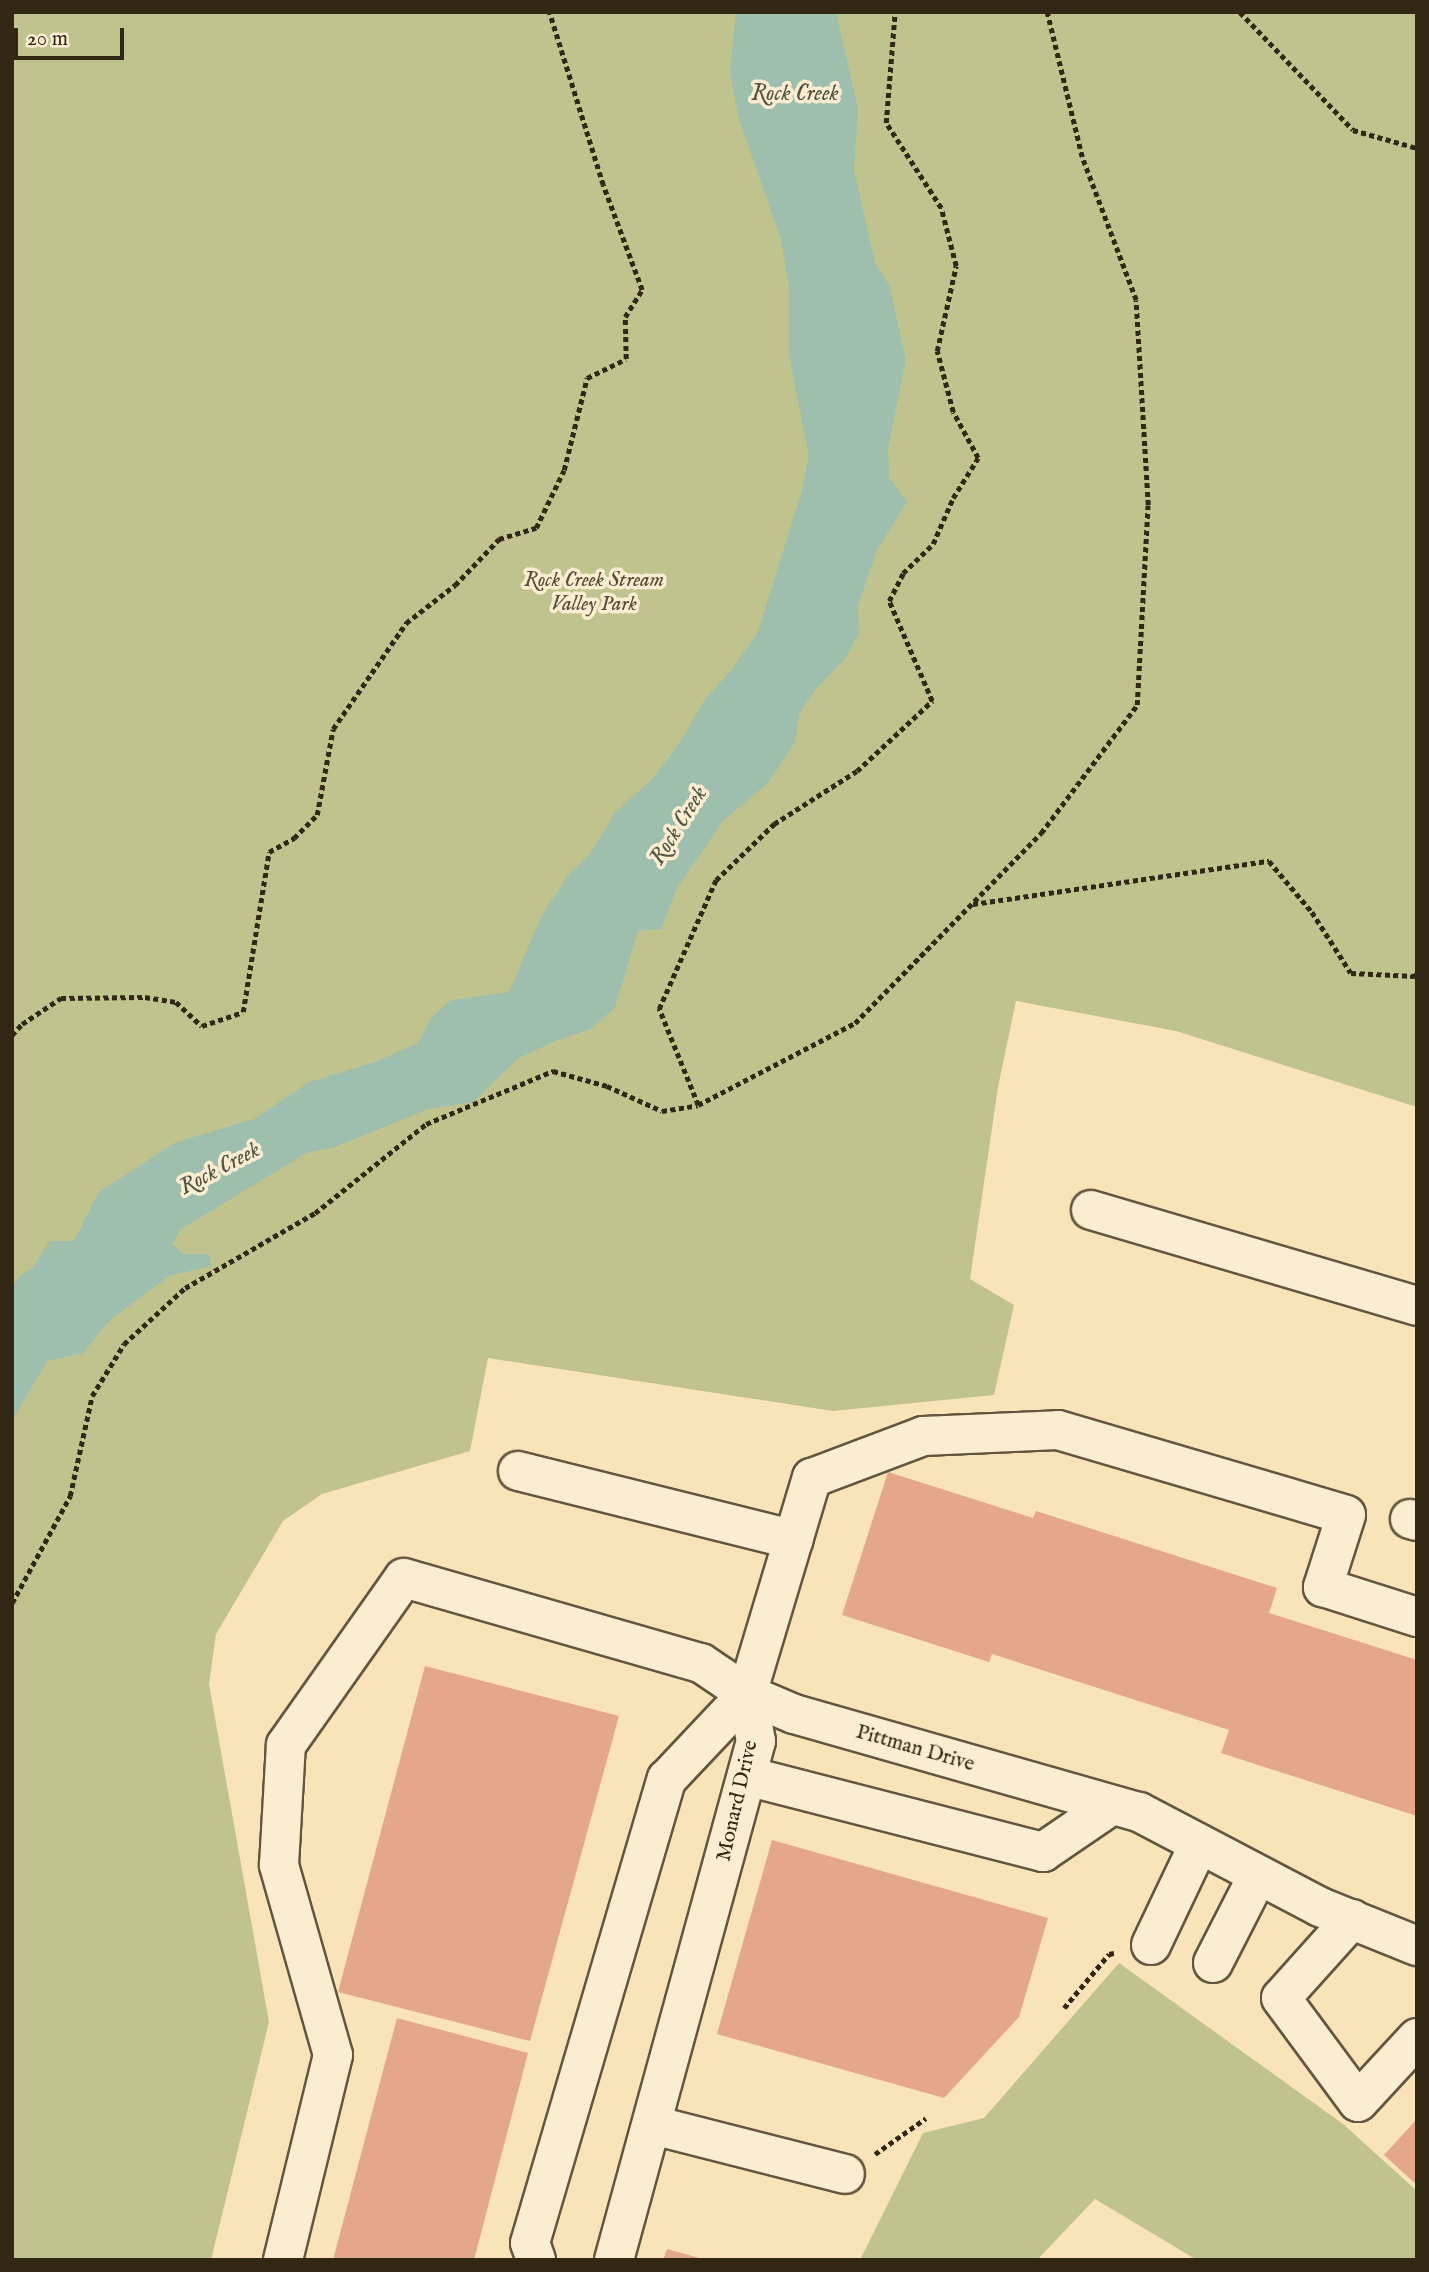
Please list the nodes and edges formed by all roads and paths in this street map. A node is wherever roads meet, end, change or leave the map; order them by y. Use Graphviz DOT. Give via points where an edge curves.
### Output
graph roads {
  1 [pos="549,12"];
  2 [pos="895,12"];
  3 [pos="1047,12"];
  4 [pos="1240,12"];
  5 [pos="1417,148"];
  6 [pos="972,904"];
  7 [pos="1417,973"];
  8 [pos="12,1035"];
  9 [pos="698,1105"];
  10 [pos="1091,1210"];
  11 [pos="1417,1306"];
  12 [pos="518,1471"];
  13 [pos="794,1540"];
  14 [pos="12,1603"];
  15 [pos="1417,1616"];
  16 [pos="747,1694"];
  17 [pos="747,1776"];
  18 [pos="1112,1805"];
  19 [pos="1199,1844"];
  20 [pos="1258,1875"];
  21 [pos="1352,1919"];
  22 [pos="1151,1945"];
  23 [pos="1417,1946"];
  24 [pos="1213,1964"];
  25 [pos="1064,2008"];
  26 [pos="1417,2038"];
  27 [pos="926,2118"];
  28 [pos="653,2125"];
  29 [pos="845,2174"];
  30 [pos="283,2260"];
  31 [pos="536,2260"];
  32 [pos="614,2260"];
  1 -- 8 [label="path" via="603,185 642,290 625,317 626,359 587,379 564,470 536,528 499,539 455,585 406,622 332,730 317,815 294,838 269,852 243,1012 202,1026 176,1002 145,997 61,998"];
  2 -- 9 [label="path" via="886,123 941,208 956,266 937,351 953,412 978,458 953,498 933,544 903,573 889,601 932,701 857,771 774,824 716,880 673,973 659,1009"];
  3 -- 6 [label="path" via="1082,157 1136,300 1148,505 1137,705 1041,833"];
  4 -- 5 [label="path" via="1353,130"];
  6 -- 7 [label="path" via="1269,860 1312,912 1351,973"];
  6 -- 9 [label="path" via="855,1023"];
  9 -- 14 [label="path" via="662,1111 607,1086 553,1071 426,1124 315,1213 185,1289 124,1344 92,1396 70,1496"];
  10 -- 11 [label="street"];
  12 -- 13 [label="street"];
  13 -- 15 [label="street" via="812,1478 923,1436 1058,1430 1346,1515 1323,1587"];
  13 -- 16 [label="street"];
  16 -- 17 [label="street, Monard Drive" via="756,1741"];
  16 -- 18 [label="street, Pittman Drive" via="794,1714"];
  16 -- 30 [label="street, Pittman Drive" via="701,1662 404,1578 286,1745 279,1865 333,2055"];
  16 -- 31 [label="street, Monard Drive" via="667,1779 530,2243"];
  17 -- 18 [label="street" via="1043,1852"];
  17 -- 28 [label="street, Monard Drive"];
  18 -- 19 [label="street, Pittman Drive" via="1139,1812"];
  19 -- 20 [label="street, Pittman Drive"];
  19 -- 22 [label="street"];
  20 -- 21 [label="street, Pittman Drive"];
  20 -- 24 [label="street"];
  21 -- 23 [label="street, Pittman Drive"];
  21 -- 26 [label="street" via="1281,1998 1358,2102"];
  22 -- 25 [label="path" via="1109,1954"];
  27 -- 29 [label="path"];
  28 -- 29 [label="street"];
  28 -- 32 [label="street, Monard Drive"];
}
